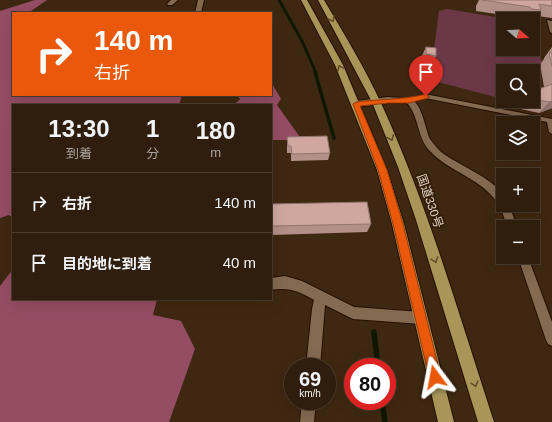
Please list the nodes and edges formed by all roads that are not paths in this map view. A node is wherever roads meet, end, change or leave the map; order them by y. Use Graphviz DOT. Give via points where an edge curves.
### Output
graph roads {
  1 [pos="201,0"];
  2 [pos="304,0"];
  3 [pos="321,0"];
  4 [pos="198,12"];
  5 [pos="552,22"];
  6 [pos="552,32"];
  7 [pos="409,101"];
  8 [pos="376,102"];
  9 [pos="356,104"];
  10 [pos="551,121"];
  11 [pos="552,132"];
  12 [pos="496,194"];
  13 [pos="525,264"];
  14 [pos="272,284"];
  15 [pos="321,297"];
  16 [pos="421,318"];
  17 [pos="552,340"];
  18 [pos="314,358"];
  19 [pos="309,410"];
  20 [pos="308,422"];
  21 [pos="446,422"];
  22 [pos="486,422"];
  1 -- 4 [label="street"];
  9 -- 2 [label="highway, one-way" via="336,58"];
  3 -- 8 [label="highway, 国道330号, one-way"];
  5 -- 6 [label="lane" via="549,21"];
  7 -- 8 [label="street"];
  7 -- 10 [label="lane" via="426,96"];
  7 -- 12 [label="street" via="416,109 424,137 431,147 487,185"];
  8 -- 9 [label="street"];
  8 -- 22 [label="highway, 国道330号, one-way" via="422,220"];
  9 -- 16 [label="highway" via="382,170"];
  10 -- 11 [label="lane"];
  13 -- 17 [label="street"];
  14 -- 15 [label="street" via="285,282 298,285"];
  15 -- 16 [label="street" via="353,313"];
  15 -- 18 [label="street"];
  16 -- 21 [label="highway"];
  19 -- 20 [label="street"];
}
